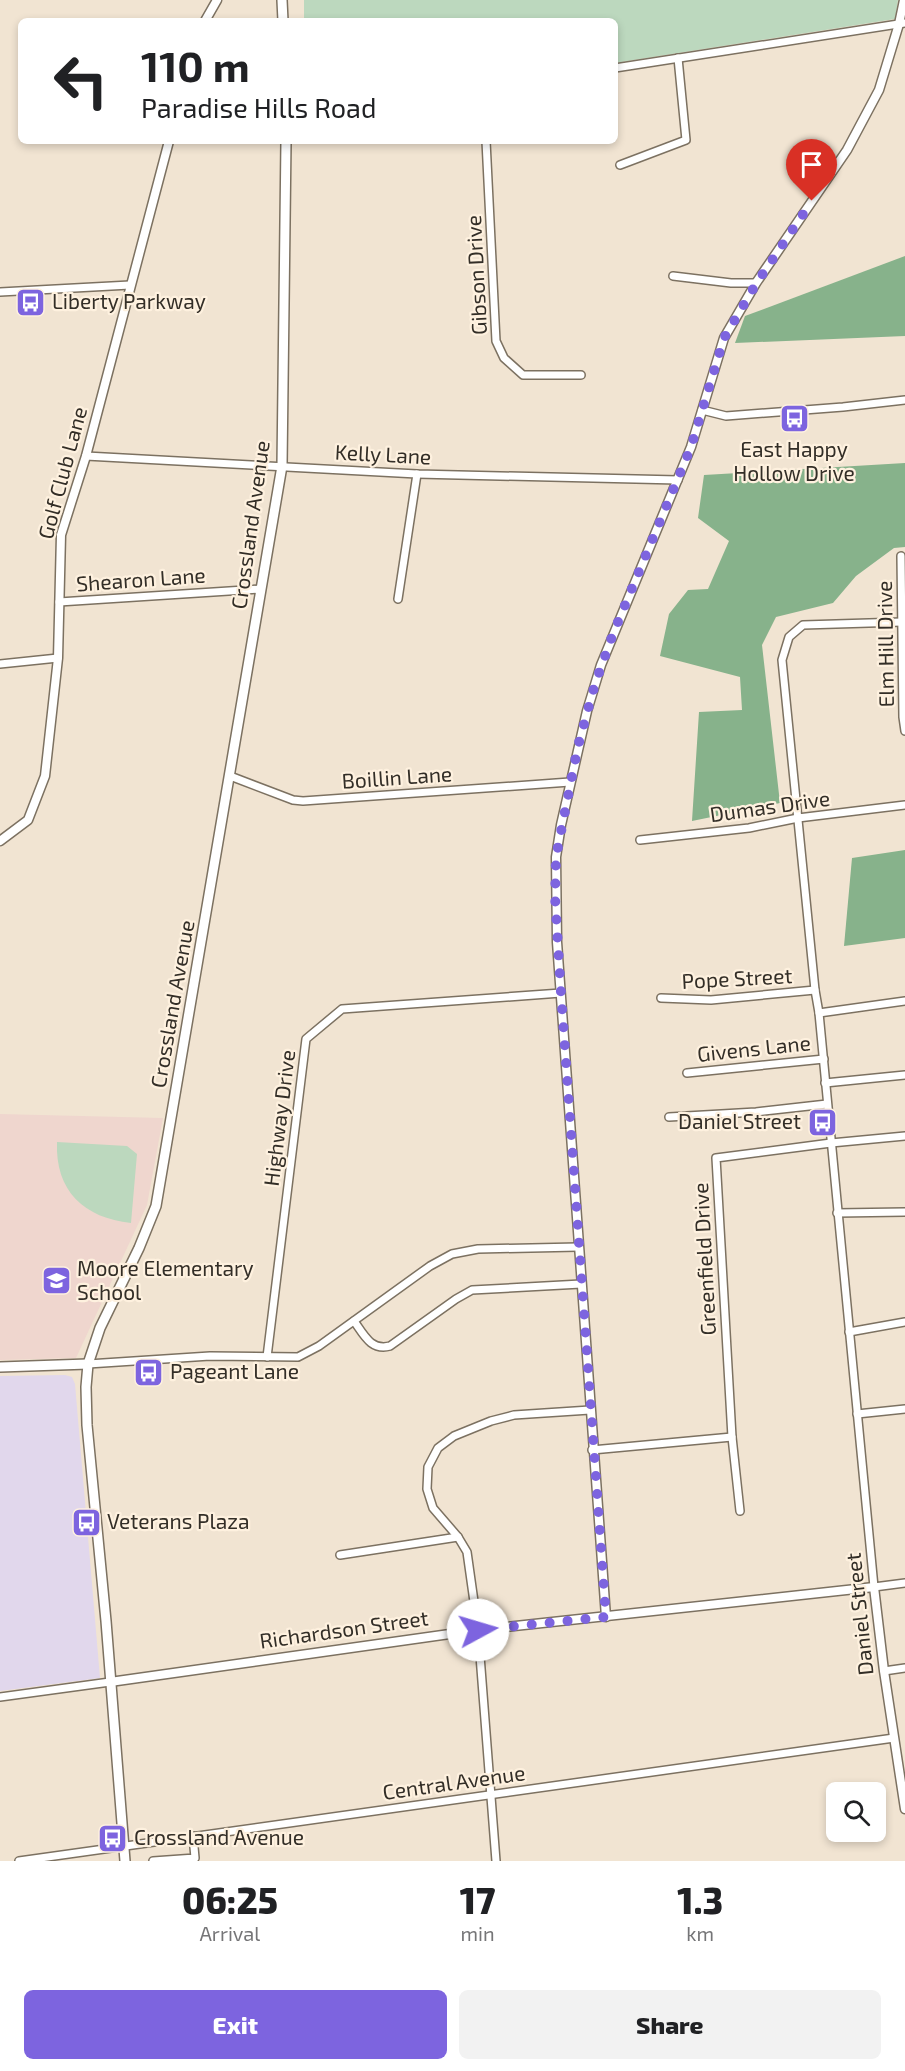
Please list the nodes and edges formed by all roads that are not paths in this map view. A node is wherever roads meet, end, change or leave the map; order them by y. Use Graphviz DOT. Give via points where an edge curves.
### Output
graph roads {
  1 [pos="217,0"];
  2 [pos="282,0"];
  3 [pos="904,0"];
  4 [pos="207,18"];
  5 [pos="283,18"];
  6 [pos="902,23"];
  7 [pos="678,58"];
  8 [pos="618,68"];
  9 [pos="168,144"];
  10 [pos="286,144"];
  11 [pos="486,144"];
  12 [pos="620,165"];
  13 [pos="673,276"];
  14 [pos="756,284"];
  15 [pos="130,285"];
  16 [pos="0,292"];
  17 [pos="581,375"];
  18 [pos="905,400"];
  19 [pos="702,410"];
  20 [pos="86,456"];
  21 [pos="282,466"];
  22 [pos="417,474"];
  23 [pos="678,480"];
  24 [pos="901,556"];
  25 [pos="261,589"];
  26 [pos="398,599"];
  27 [pos="59,602"];
  28 [pos="902,622"];
  29 [pos="58,658"];
  30 [pos="0,664"];
  31 [pos="905,731"];
  32 [pos="230,776"];
  33 [pos="570,782"];
  34 [pos="905,805"];
  35 [pos="798,818"];
  36 [pos="640,840"];
  37 [pos="0,841"];
  38 [pos="815,990"];
  39 [pos="561,993"];
  40 [pos="661,998"];
  41 [pos="905,1001"];
  42 [pos="819,1013"];
  43 [pos="824,1059"];
  44 [pos="687,1073"];
  45 [pos="905,1075"];
  46 [pos="825,1083"];
  47 [pos="827,1104"];
  48 [pos="669,1117"];
  49 [pos="905,1136"];
  50 [pos="831,1143"];
  51 [pos="905,1212"];
  52 [pos="837,1214"];
  53 [pos="578,1246"];
  54 [pos="581,1284"];
  55 [pos="354,1321"];
  56 [pos="905,1322"];
  57 [pos="849,1332"];
  58 [pos="267,1357"];
  59 [pos="88,1364"];
  60 [pos="0,1367"];
  61 [pos="905,1409"];
  62 [pos="590,1410"];
  63 [pos="857,1414"];
  64 [pos="732,1437"];
  65 [pos="592,1450"];
  66 [pos="740,1511"];
  67 [pos="458,1537"];
  68 [pos="340,1555"];
  69 [pos="905,1583"];
  70 [pos="874,1587"];
  71 [pos="606,1617"];
  72 [pos="478,1630"];
  73 [pos="905,1668"];
  74 [pos="884,1671"];
  75 [pos="110,1682"];
  76 [pos="0,1697"];
  77 [pos="894,1738"];
  78 [pos="490,1794"];
  79 [pos="905,1809"];
  80 [pos="193,1836"];
  81 [pos="123,1846"];
  82 [pos="19,1861"];
  83 [pos="124,1861"];
  84 [pos="153,1861"];
  85 [pos="496,1861"];
  1 -- 4 [label="street"];
  2 -- 5 [label="main road"];
  3 -- 6 [label="street"];
  6 -- 7 [label="street"];
  6 -- 14 [label="street" via="879,90 847,150"];
  7 -- 8 [label="street"];
  7 -- 12 [label="street" via="686,140"];
  9 -- 15 [label="street, Golf Club Lane"];
  10 -- 21 [label="main road, Crossland Avenue"];
  11 -- 17 [label="street, Gibson Drive" via="496,341 504,358 523,375"];
  13 -- 14 [label="street"];
  14 -- 19 [label="street" via="724,338"];
  15 -- 16 [label="street"];
  15 -- 20 [label="street, Golf Club Lane"];
  18 -- 19 [label="street" via="726,416"];
  19 -- 23 [label="street"];
  20 -- 21 [label="street, Kelly Lane"];
  20 -- 27 [label="street, Golf Club Lane" via="61,535"];
  21 -- 22 [label="street, Kelly Lane"];
  21 -- 25 [label="main road, Crossland Avenue"];
  22 -- 23 [label="street, Kelly Lane"];
  22 -- 26 [label="street"];
  23 -- 33 [label="street" via="601,665"];
  24 -- 28 [label="street, Elm Hill Drive"];
  25 -- 27 [label="street, Shearon Lane"];
  25 -- 32 [label="main road, Crossland Avenue"];
  27 -- 29 [label="street, Golf Club Lane"];
  28 -- 31 [label="street, Elm Hill Drive"];
  28 -- 35 [label="street, Daniel Street" via="803,625 789,637 782,660"];
  29 -- 30 [label="street"];
  29 -- 37 [label="street, Golf Club Lane" via="45,776 28,819"];
  32 -- 33 [label="street, Boillin Lane" via="303,801"];
  32 -- 59 [label="main road, Crossland Avenue" via="156,1206 100,1328"];
  33 -- 39 [label="street" via="556,857"];
  34 -- 35 [label="street, Dumas Drive"];
  35 -- 36 [label="street, Dumas Drive" via="749,828"];
  35 -- 38 [label="street, Daniel Street"];
  38 -- 40 [label="street, Pope Street" via="711,1000"];
  38 -- 42 [label="street, Daniel Street"];
  39 -- 53 [label="street"];
  39 -- 58 [label="street, Highway Drive" via="342,1009 306,1039"];
  41 -- 42 [label="street"];
  42 -- 43 [label="street, Daniel Street"];
  43 -- 44 [label="street, Givens Lane"];
  43 -- 46 [label="street, Daniel Street"];
  45 -- 46 [label="street"];
  46 -- 47 [label="street, Daniel Street"];
  47 -- 48 [label="street"];
  47 -- 50 [label="street, Daniel Street"];
  49 -- 50 [label="street"];
  50 -- 52 [label="street, Daniel Street"];
  50 -- 64 [label="street, Greenfield Drive" via="716,1158"];
  51 -- 52 [label="street"];
  52 -- 57 [label="street, Daniel Street"];
  53 -- 54 [label="street"];
  53 -- 55 [label="street" via="478,1249 452,1254"];
  54 -- 55 [label="street" via="472,1290 382,1348 369,1343"];
  54 -- 62 [label="street"];
  55 -- 58 [label="street" via="303,1355"];
  56 -- 57 [label="street"];
  57 -- 63 [label="street, Daniel Street"];
  58 -- 59 [label="street" via="210,1356"];
  59 -- 60 [label="main road"];
  59 -- 75 [label="main road, Crossland Avenue" via="86,1413"];
  61 -- 63 [label="street"];
  62 -- 65 [label="street"];
  62 -- 67 [label="street" via="514,1415 454,1436 438,1449 428,1467 427,1490 433,1508"];
  63 -- 70 [label="street, Daniel Street"];
  64 -- 65 [label="street"];
  64 -- 66 [label="street, Greenfield Drive"];
  65 -- 71 [label="street"];
  67 -- 68 [label="street"];
  67 -- 72 [label="street" via="466,1552"];
  69 -- 70 [label="street, Richardson Street"];
  70 -- 71 [label="street, Richardson Street"];
  70 -- 74 [label="street, Daniel Street"];
  71 -- 72 [label="street, Richardson Street"];
  72 -- 75 [label="street, Richardson Street"];
  72 -- 78 [label="street"];
  73 -- 74 [label="street"];
  74 -- 77 [label="street, Daniel Street"];
  75 -- 76 [label="street"];
  75 -- 81 [label="main road, Crossland Avenue"];
  77 -- 78 [label="street, Central Avenue"];
  77 -- 79 [label="street, Daniel Street"];
  78 -- 80 [label="street, Central Avenue"];
  78 -- 85 [label="street"];
  80 -- 81 [label="street, Central Avenue"];
  80 -- 84 [label="street" via="195,1858"];
  81 -- 82 [label="street, Central Avenue"];
  81 -- 83 [label="main road, Crossland Avenue"];
}
